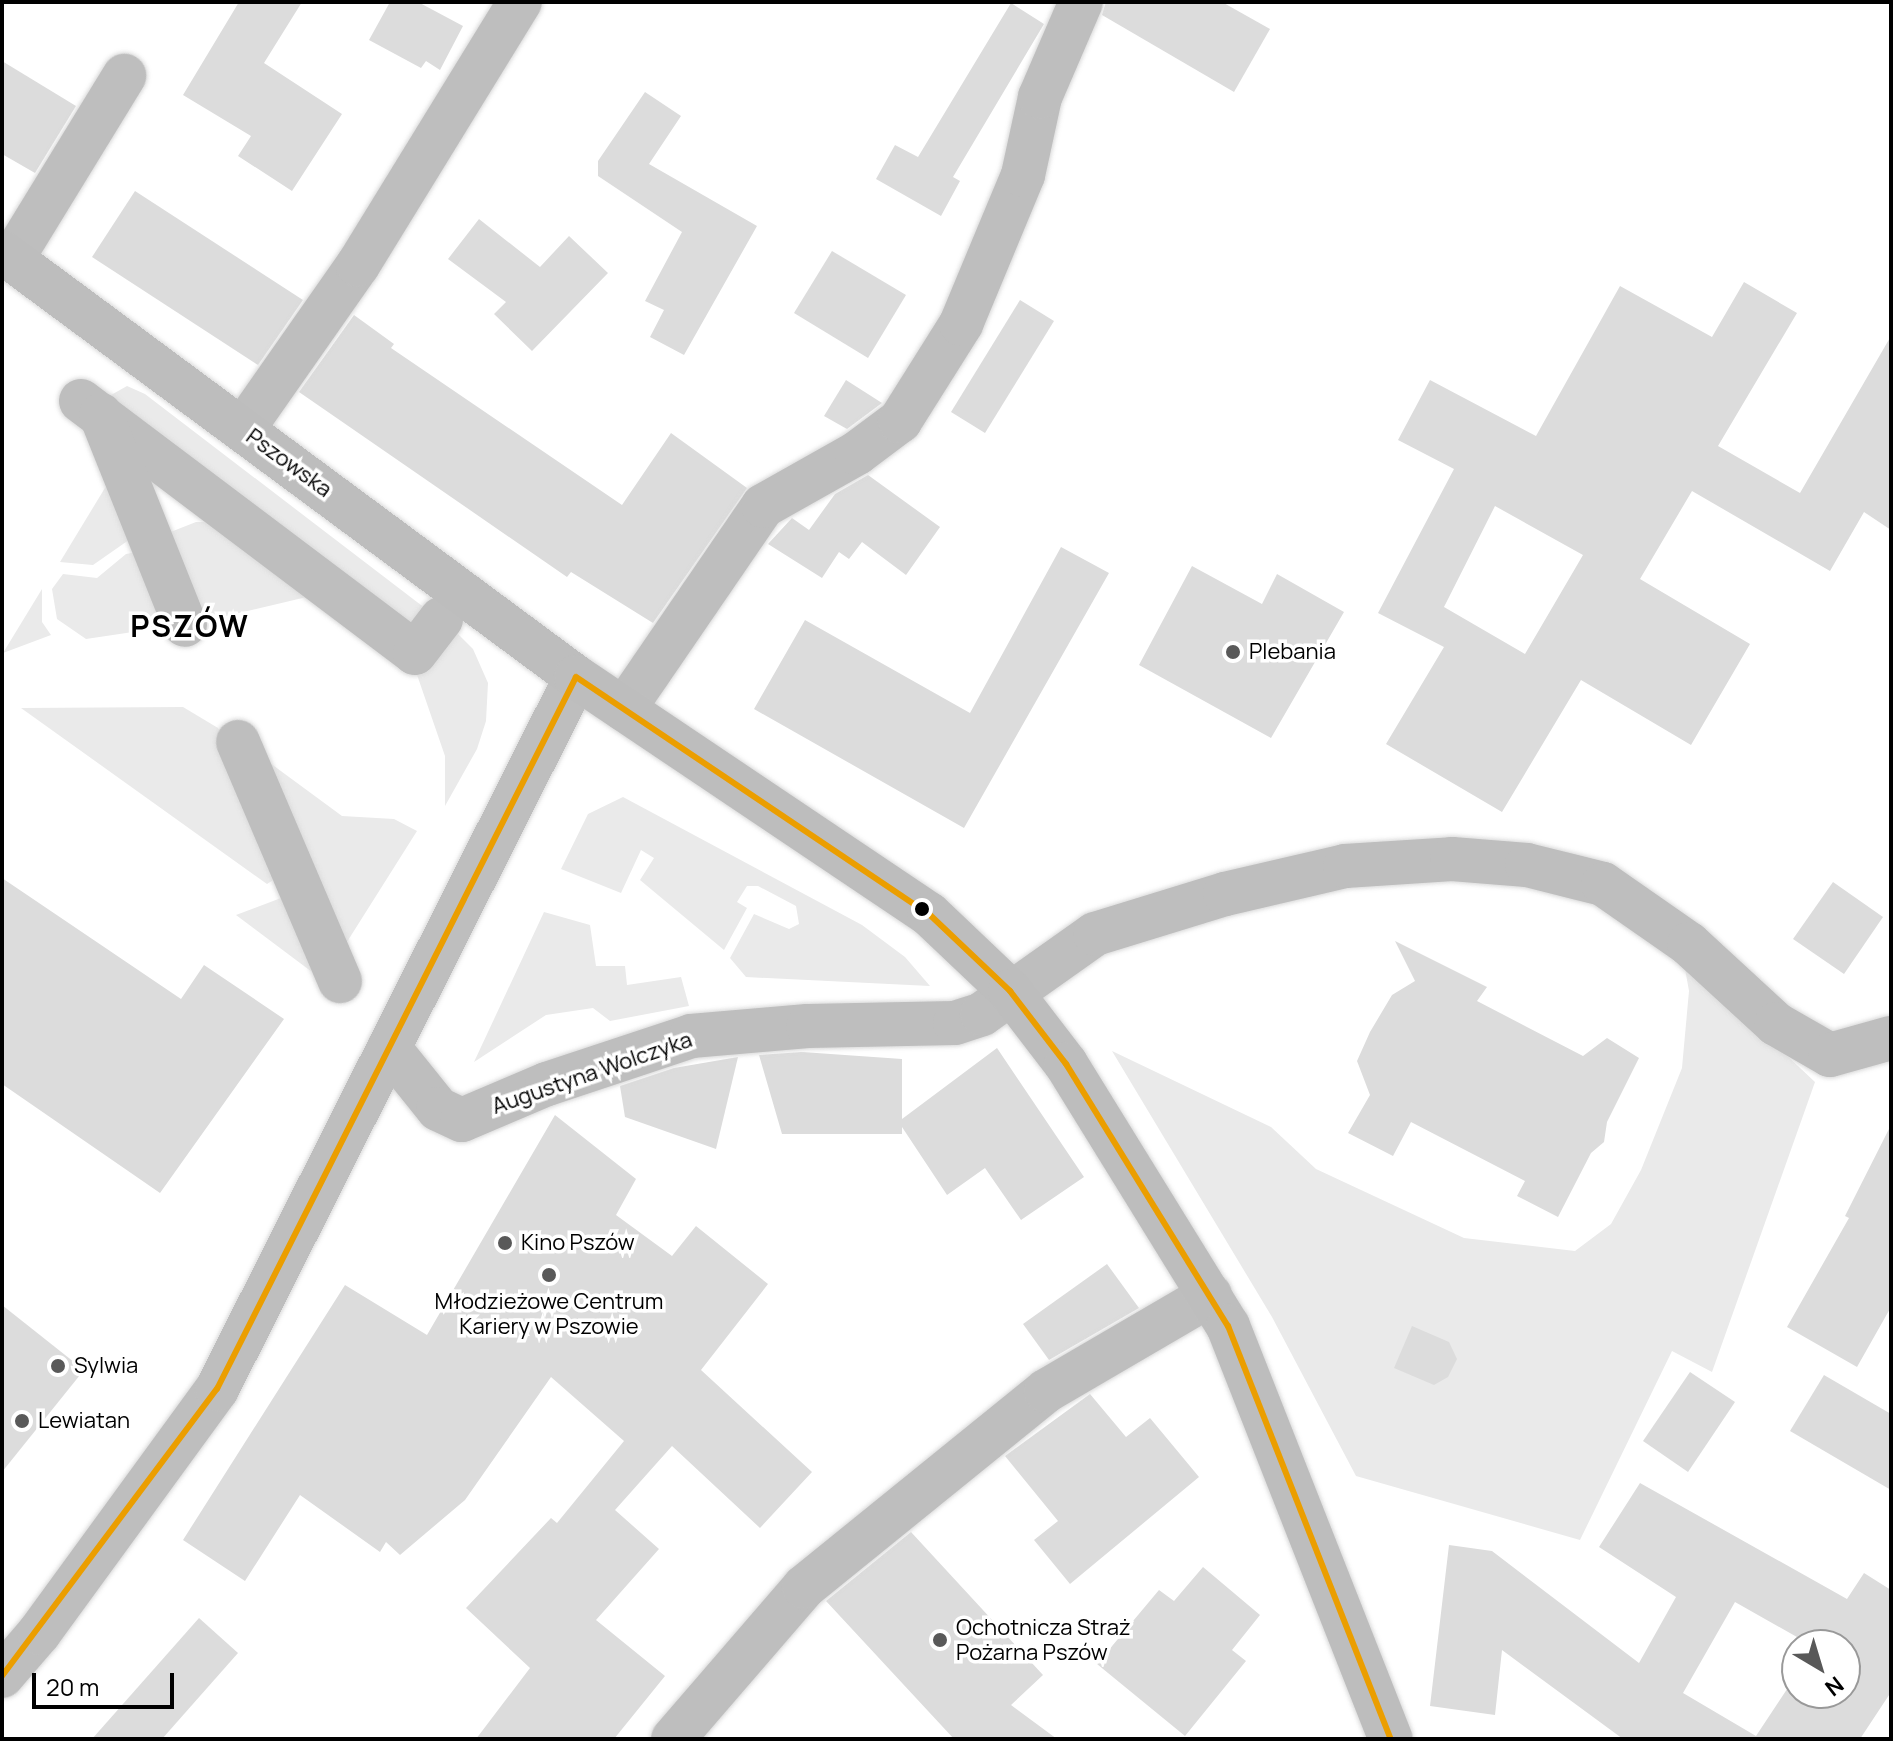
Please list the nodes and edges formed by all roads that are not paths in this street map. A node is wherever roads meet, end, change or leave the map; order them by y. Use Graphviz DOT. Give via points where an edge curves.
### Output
graph roads {
  1 [pos="520,2"];
  2 [pos="1081,2"];
  3 [pos="124,76"];
  4 [pos="7,255"];
  5 [pos="243,429"];
  6 [pos="185,625"];
  7 [pos="421,645"];
  8 [pos="576,677"];
  9 [pos="624,709"];
  10 [pos="238,742"];
  11 [pos="340,981"];
  12 [pos="1010,991"];
  13 [pos="1891,1038"];
  14 [pos="389,1048"];
  15 [pos="1210,1295"];
  16 [pos="2,1676"];
  17 [pos="673,1739"];
  18 [pos="1391,1739"];
  1 -- 5 [label="street" via="358,265"];
  2 -- 9 [label="street" via="1040,97 1023,175 961,324 900,421 857,453 763,506"];
  3 -- 4 [label="street"];
  4 -- 5 [label="main road, Pszowska"];
  5 -- 8 [label="main road, Pszowska"];
  6 -- 7 [label="street" via="91,408"];
  8 -- 9 [label="main road, Pszowska"];
  8 -- 14 [label="street"];
  9 -- 12 [label="main road, Pszowska" via="929,914"];
  10 -- 11 [label="street"];
  12 -- 13 [label="street, Augustyna Wolczyka" via="1095,934 1225,894 1345,866 1452,859 1527,865 1603,884 1689,944 1776,1024 1830,1055"];
  12 -- 14 [label="street, Augustyna Wolczyka" via="982,1014 955,1023 808,1026 691,1036 547,1084 462,1120 438,1109"];
  12 -- 15 [label="main road, Pszowska" via="1066,1064"];
  14 -- 16 [label="street" via="217,1389"];
  15 -- 17 [label="street" via="1046,1391 804,1587"];
  15 -- 18 [label="main road, Pszowska" via="1228,1326"];
}
